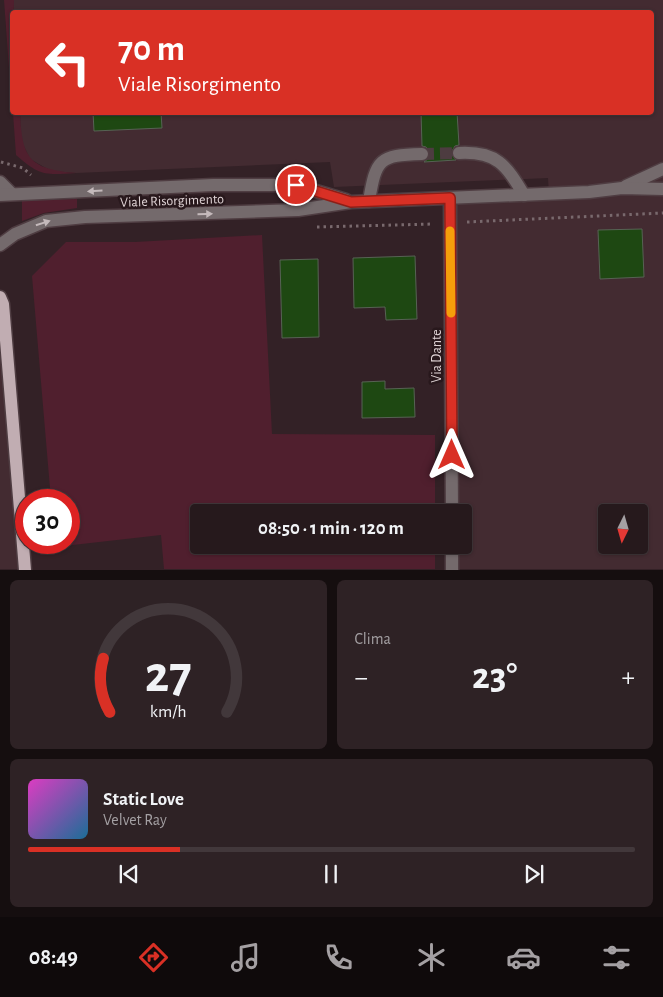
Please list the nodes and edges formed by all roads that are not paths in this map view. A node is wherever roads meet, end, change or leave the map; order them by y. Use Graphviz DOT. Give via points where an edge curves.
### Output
graph roads {
  1 [pos="459,153"];
  2 [pos="422,154"];
  3 [pos="663,169"];
  4 [pos="0,182"];
  5 [pos="622,188"];
  6 [pos="663,188"];
  7 [pos="6,194"];
  8 [pos="524,195"];
  9 [pos="450,198"];
  10 [pos="369,201"];
  11 [pos="351,202"];
  12 [pos="0,245"];
  13 [pos="0,297"];
  14 [pos="3,345"];
  15 [pos="452,504"];
  16 [pos="452,554"];
  17 [pos="25,570"];
  18 [pos="452,570"];
  1 -- 8 [label="street" via="483,153 494,158 509,171"];
  2 -- 10 [label="street" via="386,158 379,164"];
  3 -- 5 [label="street"];
  4 -- 7 [label="street, Viale Risorgimento"];
  5 -- 6 [label="street"];
  5 -- 8 [label="street, Viale Risorgimento"];
  11 -- 7 [label="street, Viale Risorgimento, one-way" via="296,185 213,185"];
  8 -- 9 [label="street, Viale Risorgimento"];
  9 -- 10 [label="street, Viale Risorgimento"];
  9 -- 15 [label="street, Via Dante"];
  10 -- 11 [label="street, Viale Risorgimento"];
  12 -- 11 [label="street, Viale Risorgimento, one-way" via="15,234 46,221 298,210"];
  13 -- 14 [label="main road" via="3,304"];
  14 -- 17 [label="main road"];
  16 -- 18 [label="street"];
}
